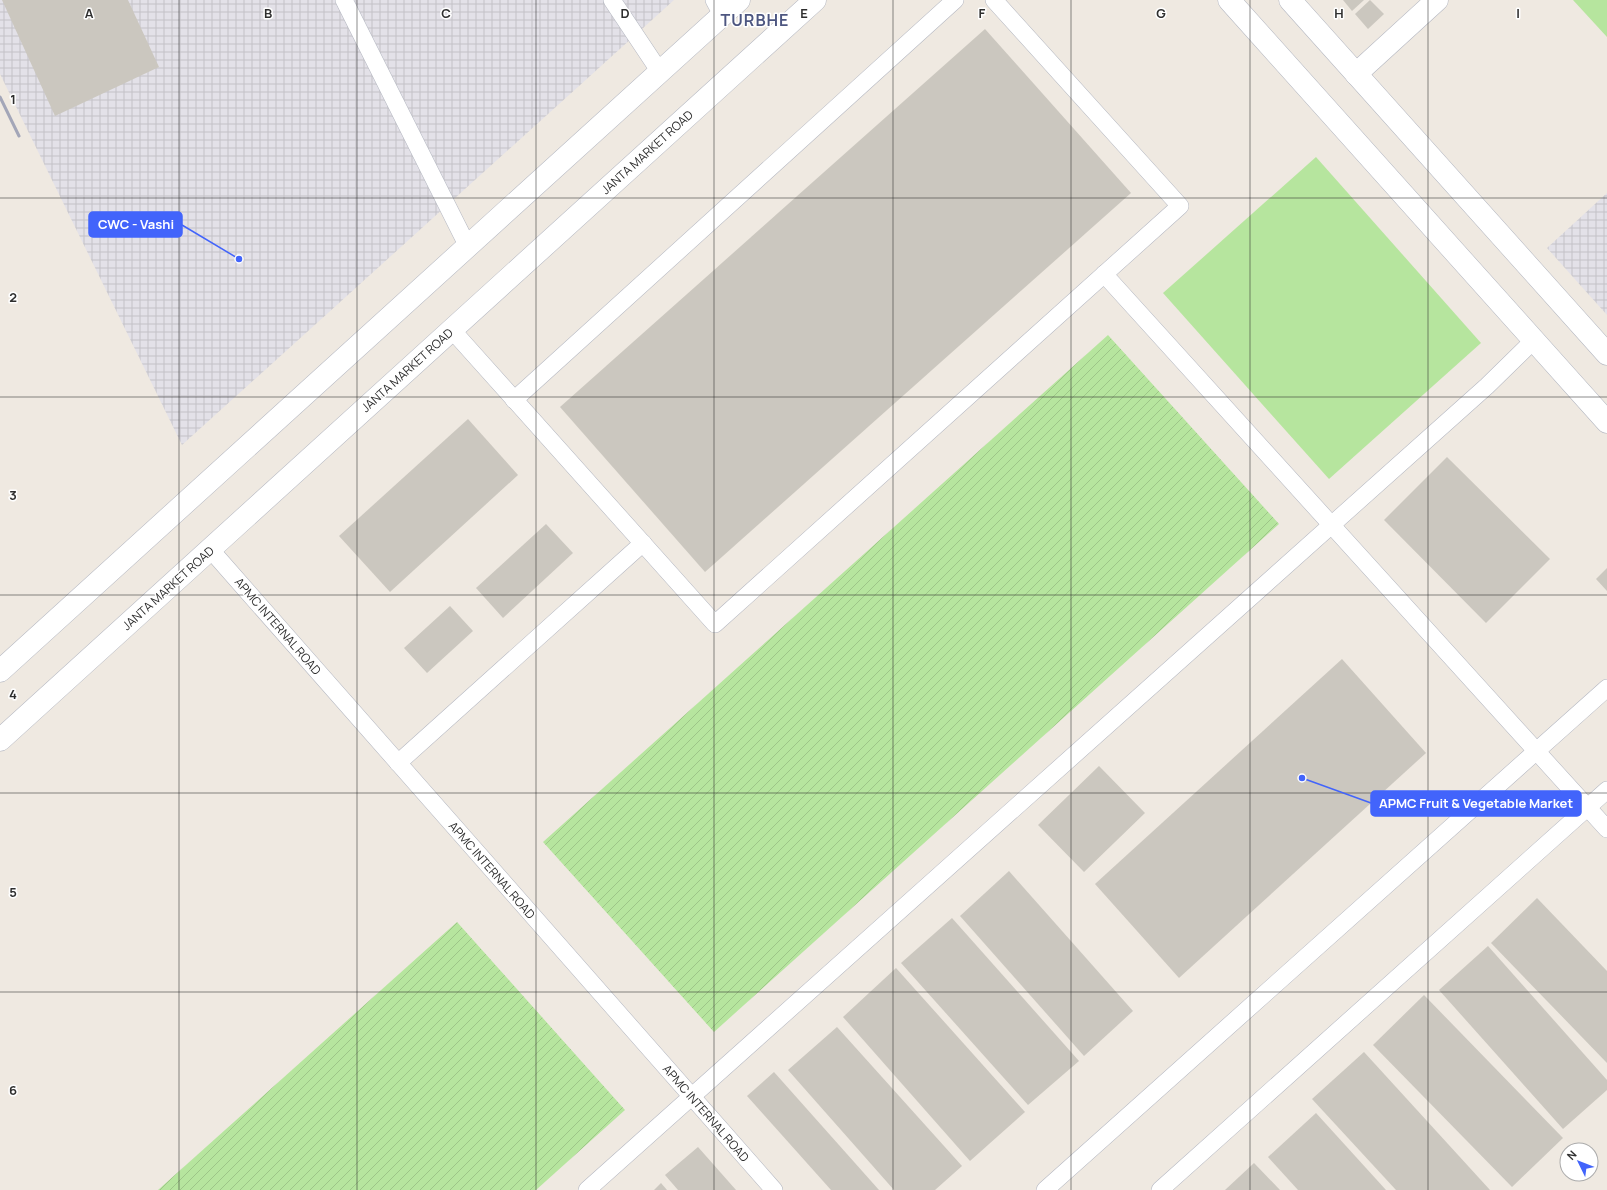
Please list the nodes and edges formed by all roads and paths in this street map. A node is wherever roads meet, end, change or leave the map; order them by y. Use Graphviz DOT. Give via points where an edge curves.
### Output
graph roads {
  1 [pos="344,0"];
  2 [pos="612,0"];
  3 [pos="739,0"];
  4 [pos="815,0"];
  5 [pos="955,0"];
  6 [pos="994,0"];
  7 [pos="1228,0"];
  8 [pos="1290,0"];
  9 [pos="1437,0"];
  10 [pos="718,8"];
  11 [pos="660,72"];
  12 [pos="1356,74"];
  13 [pos="468,247"];
  14 [pos="1104,274"];
  15 [pos="452,330"];
  16 [pos="1534,340"];
  17 [pos="1607,354"];
  18 [pos="514,400"];
  19 [pos="1607,422"];
  20 [pos="1330,524"];
  21 [pos="643,543"];
  22 [pos="210,549"];
  23 [pos="0,671"];
  24 [pos="1607,688"];
  25 [pos="0,740"];
  26 [pos="1536,751"];
  27 [pos="398,763"];
  28 [pos="1607,790"];
  29 [pos="1588,807"];
  30 [pos="1607,829"];
  31 [pos="691,1096"];
  32 [pos="587,1190"];
  33 [pos="774,1190"];
  34 [pos="1045,1190"];
  35 [pos="1160,1190"];
  1 -- 13 [label="lane"];
  2 -- 11 [label="lane"];
  3 -- 10 [label="main road"];
  4 -- 15 [label="main road, JANTA MARKET ROAD"];
  5 -- 18 [label="lane"];
  6 -- 14 [label="lane" via="1180,206"];
  7 -- 16 [label="main road"];
  8 -- 12 [label="main road"];
  9 -- 12 [label="main road"];
  10 -- 11 [label="main road"];
  11 -- 13 [label="main road"];
  12 -- 17 [label="main road"];
  13 -- 23 [label="main road"];
  14 -- 20 [label="lane"];
  14 -- 21 [label="lane" via="716,624"];
  15 -- 18 [label="lane"];
  15 -- 22 [label="main road, JANTA MARKET ROAD"];
  16 -- 19 [label="main road"];
  16 -- 20 [label="lane" via="1487,386"];
  18 -- 21 [label="lane"];
  20 -- 26 [label="lane"];
  20 -- 31 [label="lane"];
  21 -- 27 [label="lane"];
  22 -- 25 [label="main road, JANTA MARKET ROAD"];
  22 -- 27 [label="lane, APMC INTERNAL ROAD"];
  24 -- 26 [label="lane"];
  26 -- 29 [label="lane"];
  26 -- 34 [label="lane"];
  27 -- 31 [label="lane, APMC INTERNAL ROAD"];
  28 -- 29 [label="lane"];
  29 -- 30 [label="lane"];
  29 -- 35 [label="lane"];
  31 -- 32 [label="lane"];
  31 -- 33 [label="lane, APMC INTERNAL ROAD"];
}
